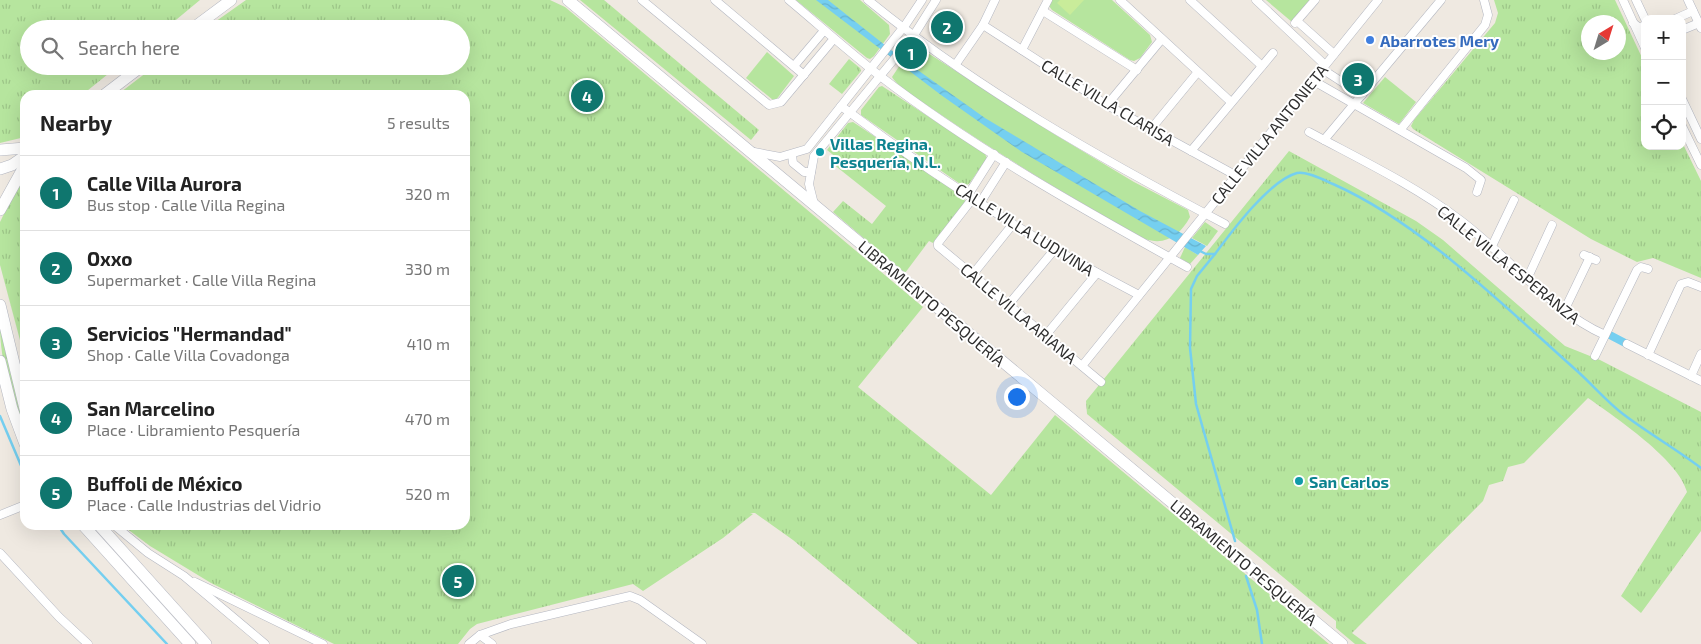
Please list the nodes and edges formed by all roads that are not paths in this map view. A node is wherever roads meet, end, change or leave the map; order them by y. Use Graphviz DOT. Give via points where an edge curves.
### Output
graph roads {
  1 [pos="230,0"];
  2 [pos="568,0"];
  3 [pos="642,0"];
  4 [pos="715,0"];
  5 [pos="789,0"];
  6 [pos="868,0"];
  7 [pos="922,0"];
  8 [pos="936,0"];
  9 [pos="995,0"];
  10 [pos="1048,0"];
  11 [pos="1120,0"];
  12 [pos="1190,0"];
  13 [pos="1256,0"];
  14 [pos="1315,0"];
  15 [pos="1378,0"];
  16 [pos="1441,0"];
  17 [pos="1484,0"];
  18 [pos="1622,0"];
  19 [pos="1636,0"];
  20 [pos="1688,0"];
  21 [pos="1043,11"];
  22 [pos="1693,11"];
  23 [pos="1643,15"];
  24 [pos="1684,15"];
  25 [pos="204,20"];
  26 [pos="1297,21"];
  27 [pos="1633,23"];
  28 [pos="982,25"];
  29 [pos="1700,25"];
  30 [pos="1641,27"];
  31 [pos="1686,29"];
  32 [pos="1288,30"];
  33 [pos="908,31"];
  34 [pos="1641,32"];
  35 [pos="829,35"];
  36 [pos="1162,40"];
  37 [pos="1641,40"];
  38 [pos="1022,50"];
  39 [pos="1273,53"];
  40 [pos="1334,54"];
  41 [pos="956,64"];
  42 [pos="794,66"];
  43 [pos="1262,66"];
  44 [pos="1323,67"];
  45 [pos="1137,70"];
  46 [pos="876,72"];
  47 [pos="1197,72"];
  48 [pos="130,75"];
  49 [pos="804,75"];
  50 [pos="1312,80"];
  51 [pos="111,90"];
  52 [pos="1362,95"];
  53 [pos="1231,102"];
  54 [pos="1355,104"];
  55 [pos="1107,105"];
  56 [pos="1685,105"];
  57 [pos="841,106"];
  58 [pos="850,113"];
  59 [pos="1151,129"];
  60 [pos="1401,129"];
  61 [pos="1309,132"];
  62 [pos="1686,134"];
  63 [pos="1701,139"];
  64 [pos="1324,140"];
  65 [pos="20,148"];
  66 [pos="748,149"];
  67 [pos="0,150"];
  68 [pos="1191,151"];
  69 [pos="795,154"];
  70 [pos="994,154"];
  71 [pos="779,157"];
  72 [pos="20,159"];
  73 [pos="1006,162"];
  74 [pos="1701,165"];
  75 [pos="812,168"];
  76 [pos="0,169"];
  77 [pos="20,174"];
  78 [pos="778,175"];
  79 [pos="1236,175"];
  80 [pos="809,184"];
  81 [pos="792,186"];
  82 [pos="1478,192"];
  83 [pos="974,199"];
  84 [pos="1514,200"];
  85 [pos="814,206"];
  86 [pos="0,210"];
  87 [pos="1203,215"];
  88 [pos="1014,224"];
  89 [pos="1225,224"];
  90 [pos="1552,226"];
  91 [pos="1492,246"];
  92 [pos="1055,249"];
  93 [pos="1170,256"];
  94 [pos="1590,257"];
  95 [pos="1187,266"];
  96 [pos="1648,269"];
  97 [pos="1096,273"];
  98 [pos="973,274"];
  99 [pos="1528,277"];
  100 [pos="1701,287"];
  101 [pos="1139,295"];
  102 [pos="1009,304"];
  103 [pos="0,305"];
  104 [pos="1564,311"];
  105 [pos="1046,335"];
  106 [pos="1605,335"];
  107 [pos="1627,344"];
  108 [pos="1701,354"];
  109 [pos="1648,355"];
  110 [pos="1595,356"];
  111 [pos="0,361"];
  112 [pos="1082,366"];
  113 [pos="1691,376"];
  114 [pos="1701,381"];
  115 [pos="1101,382"];
  116 [pos="20,388"];
  117 [pos="20,431"];
  118 [pos="20,507"];
  119 [pos="0,515"];
  120 [pos="87,530"];
  121 [pos="103,530"];
  122 [pos="120,530"];
  123 [pos="0,552"];
  124 [pos="184,576"];
  125 [pos="480,635"];
  126 [pos="88,644"];
  127 [pos="190,644"];
  128 [pos="206,644"];
  129 [pos="264,644"];
  130 [pos="323,644"];
  131 [pos="469,644"];
  132 [pos="492,644"];
  133 [pos="702,644"];
  134 [pos="1342,644"];
  1 -- 25 [label="main road"];
  2 -- 66 [label="main road, LIBRAMIENTO PESQUERÍA"];
  3 -- 49 [label="street" via="766,103 781,102"];
  4 -- 42 [label="street"];
  5 -- 35 [label="street"];
  6 -- 33 [label="street"];
  7 -- 33 [label="street"];
  8 -- 33 [label="street"];
  9 -- 28 [label="street"];
  10 -- 21 [label="street"];
  11 -- 36 [label="street"];
  12 -- 43 [label="street"];
  13 -- 32 [label="street"];
  14 -- 26 [label="street"];
  15 -- 40 [label="street, CALLE VILLA ANTONIETA"];
  16 -- 52 [label="street"];
  17 -- 60 [label="street" via="1485,25"];
  18 -- 27 [label="street"];
  19 -- 23 [label="street"];
  20 -- 22 [label="street"];
  21 -- 38 [label="street"];
  21 -- 45 [label="street"];
  22 -- 24 [label="street"];
  22 -- 29 [label="street"];
  26 -- 32 [label="street"];
  26 -- 40 [label="street"];
  27 -- 30 [label="street"];
  27 -- 34 [label="street"];
  27 -- 37 [label="street"];
  28 -- 38 [label="street, CALLE VILLA CLARISA"];
  28 -- 41 [label="street"];
  29 -- 31 [label="street"];
  32 -- 44 [label="street"];
  33 -- 41 [label="street"];
  33 -- 46 [label="street" via="903,48 889,65"];
  33 -- 46 [label="street" via="894,39 880,56"];
  35 -- 42 [label="street"];
  35 -- 46 [label="street"];
  35 -- 49 [label="street"];
  36 -- 45 [label="street"];
  36 -- 47 [label="street"];
  38 -- 55 [label="street, CALLE VILLA CLARISA"];
  39 -- 43 [label="street"];
  40 -- 44 [label="street, CALLE VILLA ANTONIETA"];
  41 -- 87 [label="street" via="1111,164"];
  42 -- 49 [label="street"];
  43 -- 53 [label="street"];
  44 -- 50 [label="street, CALLE VILLA ANTONIETA"];
  44 -- 52 [label="street"];
  45 -- 55 [label="street"];
  46 -- 57 [label="street"];
  46 -- 58 [label="street"];
  46 -- 70 [label="street"];
  47 -- 53 [label="street"];
  47 -- 59 [label="street"];
  48 -- 51 [label="main road"];
  50 -- 54 [label="street"];
  50 -- 79 [label="street, CALLE VILLA ANTONIETA"];
  52 -- 54 [label="street"];
  53 -- 68 [label="street"];
  54 -- 60 [label="street"];
  54 -- 64 [label="street"];
  55 -- 59 [label="street, CALLE VILLA CLARISA"];
  56 -- 63 [label="street"];
  57 -- 58 [label="street, CALLE VILLA LUDIVINA"];
  57 -- 69 [label="street" via="807,149"];
  58 -- 75 [label="street" via="814,156"];
  58 -- 83 [label="street, CALLE VILLA LUDIVINA"];
  59 -- 68 [label="street, CALLE VILLA CLARISA"];
  60 -- 82 [label="street" via="1480,178 1482,184"];
  61 -- 64 [label="street, CALLE VILLA ESPERANZA"];
  62 -- 74 [label="street"];
  64 -- 91 [label="street, CALLE VILLA ESPERANZA" via="1429,199"];
  65 -- 67 [label="main road"];
  66 -- 71 [label="street"];
  66 -- 78 [label="main road, LIBRAMIENTO PESQUERÍA"];
  68 -- 79 [label="street, CALLE VILLA CLARISA"];
  69 -- 71 [label="street"];
  69 -- 75 [label="street" via="808,153 812,158"];
  69 -- 75 [label="street" via="793,163 804,172"];
  70 -- 73 [label="street"];
  70 -- 83 [label="street"];
  71 -- 78 [label="street" via="774,162"];
  72 -- 76 [label="main road"];
  73 -- 83 [label="street"];
  73 -- 93 [label="street"];
  75 -- 80 [label="street"];
  77 -- 86 [label="main road"];
  78 -- 81 [label="main road, LIBRAMIENTO PESQUERÍA"];
  79 -- 87 [label="street, CALLE VILLA ANTONIETA"];
  80 -- 81 [label="street" via="804,190"];
  80 -- 85 [label="street"];
  81 -- 85 [label="main road, LIBRAMIENTO PESQUERÍA"];
  83 -- 88 [label="street, CALLE VILLA LUDIVINA"];
  83 -- 98 [label="street, CALLE VILLA ARIANA" via="938,245"];
  84 -- 91 [label="street"];
  85 -- 134 [label="main road, LIBRAMIENTO PESQUERÍA"];
  87 -- 89 [label="street"];
  87 -- 93 [label="street, CALLE VILLA ANTONIETA"];
  88 -- 92 [label="street, CALLE VILLA LUDIVINA"];
  88 -- 98 [label="street"];
  90 -- 99 [label="street"];
  91 -- 99 [label="street, CALLE VILLA ESPERANZA"];
  92 -- 97 [label="street, CALLE VILLA LUDIVINA"];
  92 -- 102 [label="street"];
  93 -- 95 [label="street"];
  93 -- 101 [label="street"];
  94 -- 104 [label="street"];
  96 -- 106 [label="street" via="1637,270"];
  97 -- 101 [label="street, CALLE VILLA LUDIVINA"];
  97 -- 105 [label="street"];
  98 -- 102 [label="street, CALLE VILLA ARIANA"];
  99 -- 104 [label="street, CALLE VILLA ESPERANZA"];
  100 -- 109 [label="street" via="1688,282 1681,284"];
  101 -- 112 [label="street"];
  102 -- 105 [label="street, CALLE VILLA ARIANA"];
  103 -- 116 [label="main road"];
  104 -- 106 [label="street, CALLE VILLA ESPERANZA"];
  105 -- 112 [label="street, CALLE VILLA ARIANA"];
  106 -- 110 [label="street"];
  107 -- 109 [label="street"];
  108 -- 113 [label="street"];
  109 -- 113 [label="street"];
  111 -- 117 [label="main road"];
  112 -- 115 [label="street, CALLE VILLA ARIANA"];
  113 -- 114 [label="street"];
  118 -- 119 [label="street"];
  120 -- 127 [label="main road"];
  121 -- 128 [label="main road"];
  122 -- 124 [label="street"];
  123 -- 126 [label="street"];
  124 -- 129 [label="street"];
  124 -- 130 [label="street"];
  125 -- 131 [label="street"];
  125 -- 132 [label="street"];
  125 -- 133 [label="street" via="510,624 634,597"];
}
